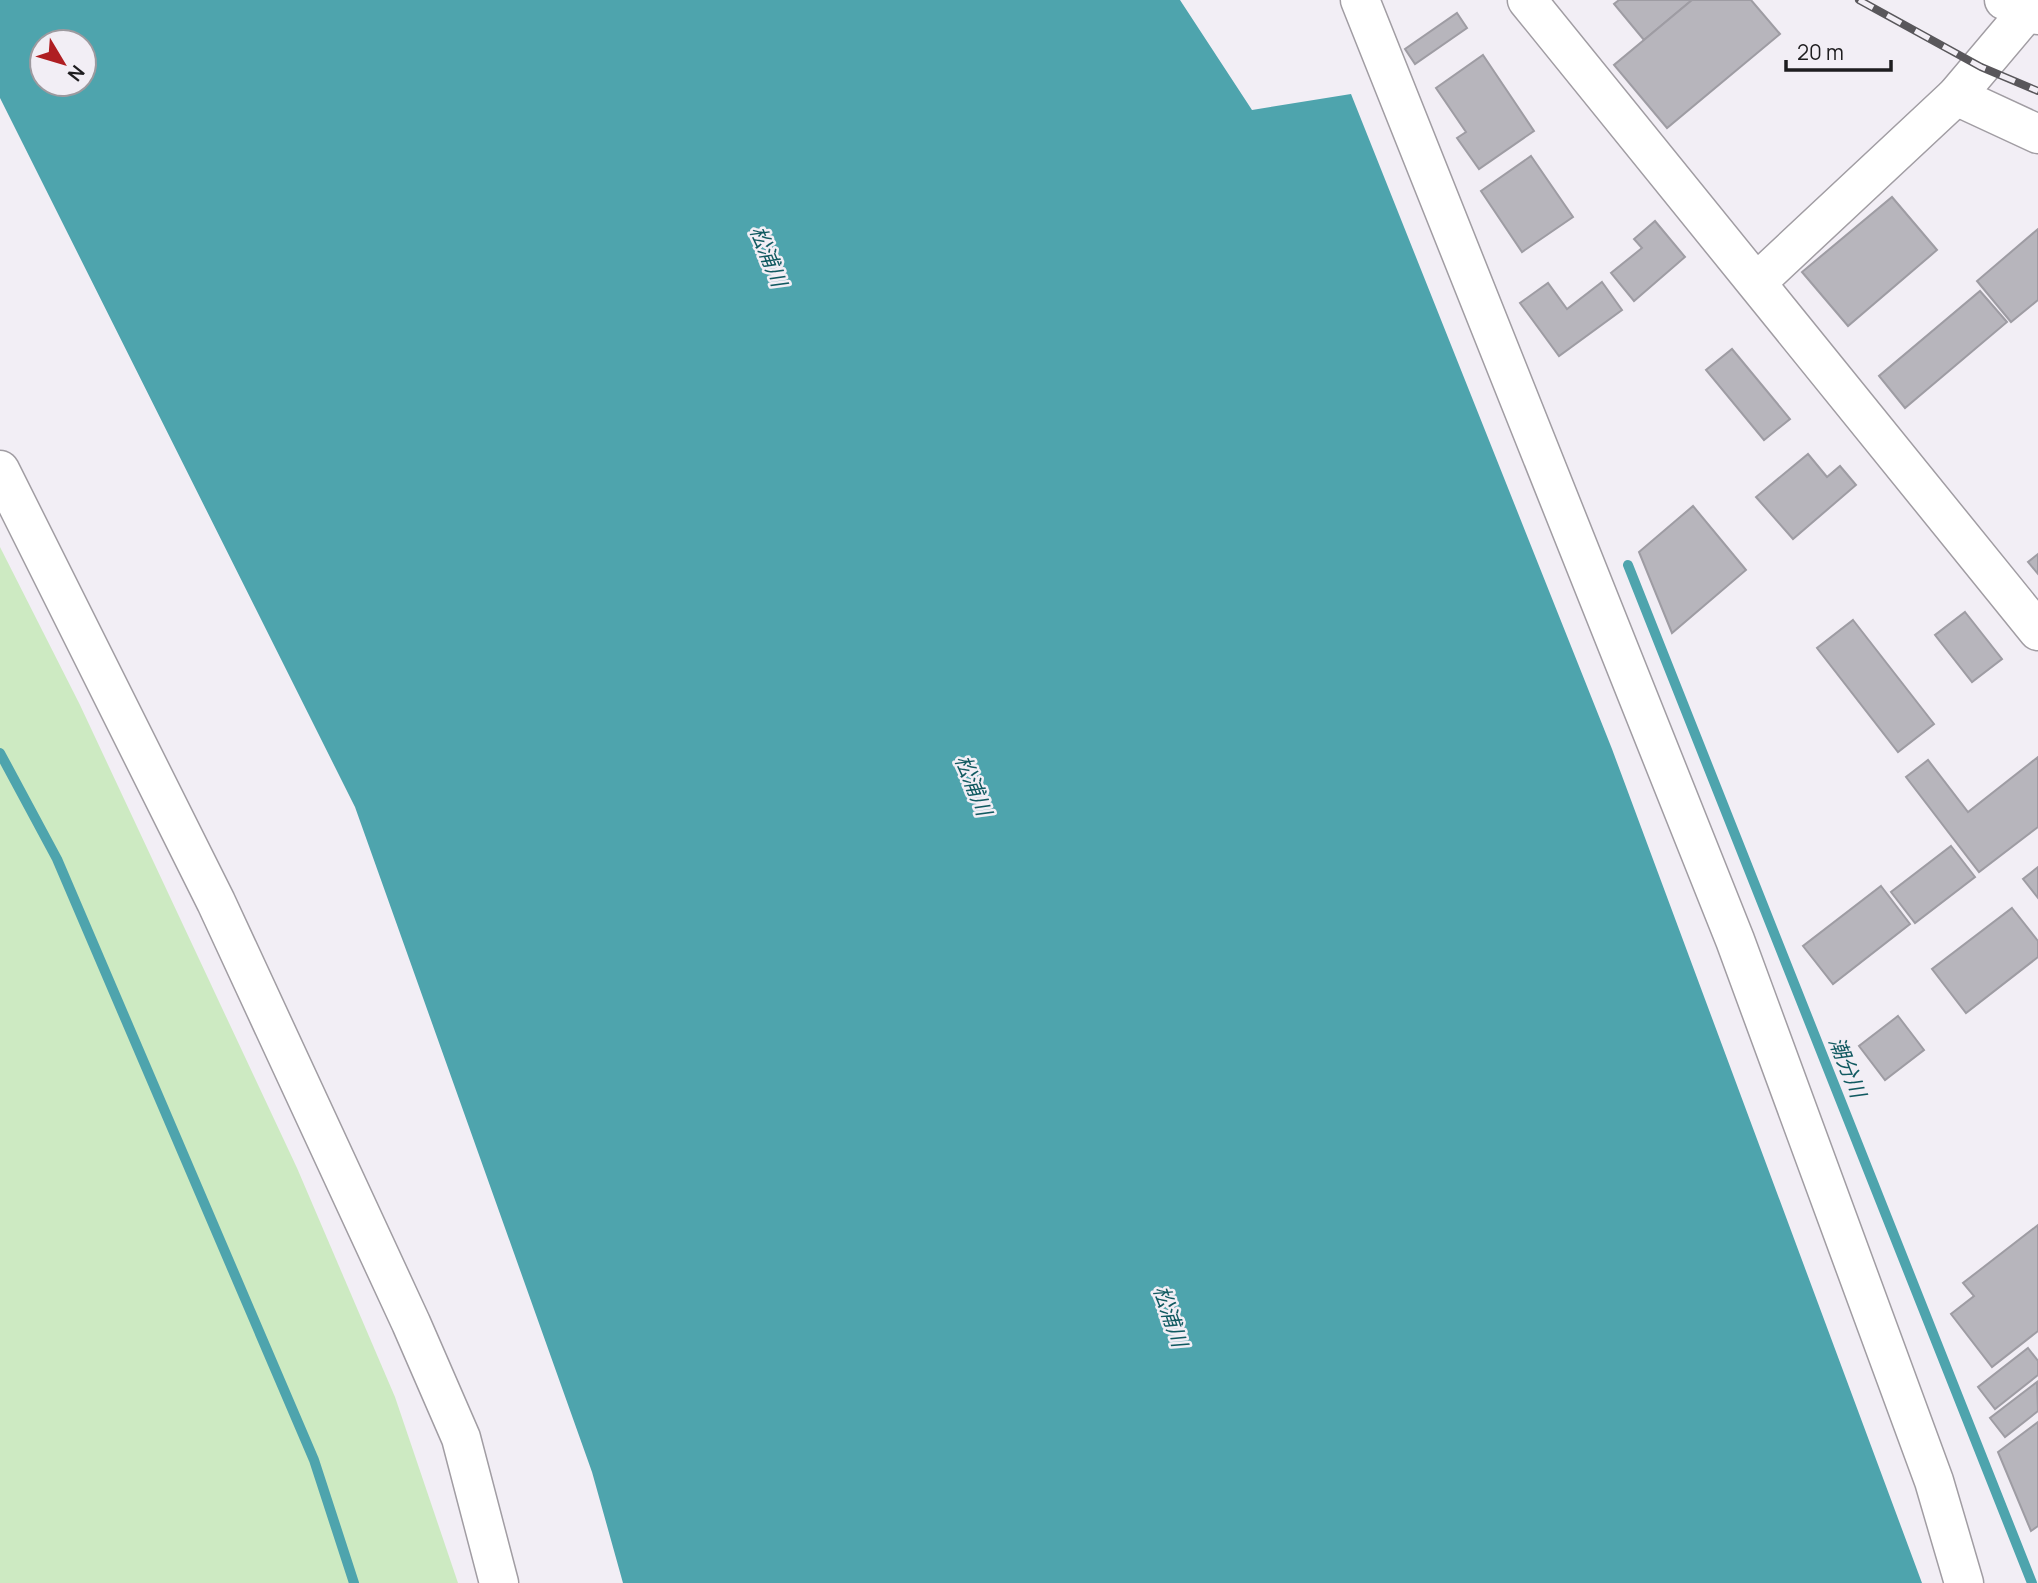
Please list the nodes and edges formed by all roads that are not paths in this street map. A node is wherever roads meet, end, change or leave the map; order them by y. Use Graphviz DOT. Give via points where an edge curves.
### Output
graph roads {
  1 [pos="1360,0"];
  2 [pos="1527,0"];
  3 [pos="2027,7"];
  4 [pos="1956,96"];
  5 [pos="2038,134"];
  6 [pos="1757,282"];
  7 [pos="0,470"];
  8 [pos="2038,631"];
  9 [pos="499,1583"];
  10 [pos="1964,1583"];
  1 -- 10 [label="street" via="1735,940 1934,1480"];
  2 -- 6 [label="street"];
  3 -- 4 [label="street"];
  4 -- 5 [label="street"];
  4 -- 6 [label="street"];
  6 -- 8 [label="street"];
  7 -- 9 [label="street" via="216,902 461,1438"];
}
